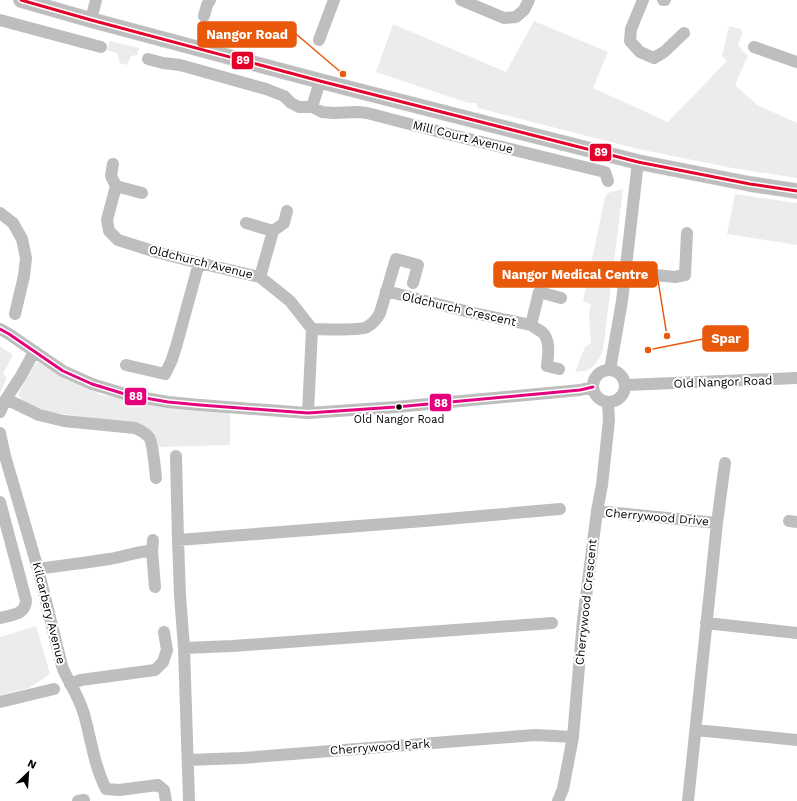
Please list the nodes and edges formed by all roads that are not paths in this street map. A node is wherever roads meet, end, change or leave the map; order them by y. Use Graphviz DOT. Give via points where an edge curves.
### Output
graph roads {
  1 [pos="21,0"];
  2 [pos="96,0"];
  3 [pos="210,0"];
  4 [pos="334,0"];
  5 [pos="461,0"];
  6 [pos="529,0"];
  7 [pos="643,0"];
  8 [pos="204,16"];
  9 [pos="0,20"];
  10 [pos="91,20"];
  11 [pos="684,33"];
  12 [pos="319,40"];
  13 [pos="101,47"];
  14 [pos="754,47"];
  15 [pos="148,59"];
  16 [pos="797,62"];
  17 [pos="320,81"];
  18 [pos="312,107"];
  19 [pos="638,162"];
  20 [pos="113,164"];
  21 [pos="608,181"];
  22 [pos="116,186"];
  23 [pos="797,191"];
  24 [pos="142,193"];
  25 [pos="288,210"];
  26 [pos="0,213"];
  27 [pos="246,223"];
  28 [pos="273,231"];
  29 [pos="687,233"];
  30 [pos="199,263"];
  31 [pos="625,272"];
  32 [pos="260,277"];
  33 [pos="413,283"];
  34 [pos="386,291"];
  35 [pos="560,298"];
  36 [pos="14,314"];
  37 [pos="531,325"];
  38 [pos="0,329"];
  39 [pos="312,329"];
  40 [pos="34,352"];
  41 [pos="126,365"];
  42 [pos="559,369"];
  43 [pos="610,370"];
  44 [pos="797,378"];
  45 [pos="626,385"];
  46 [pos="593,387"];
  47 [pos="6,400"];
  48 [pos="608,403"];
  49 [pos="0,412"];
  50 [pos="308,413"];
  51 [pos="0,433"];
  52 [pos="176,456"];
  53 [pos="725,463"];
  54 [pos="156,478"];
  55 [pos="0,502"];
  56 [pos="560,509"];
  57 [pos="597,511"];
  58 [pos="717,523"];
  59 [pos="178,540"];
  60 [pos="38,569"];
  61 [pos="155,587"];
  62 [pos="0,618"];
  63 [pos="552,623"];
  64 [pos="706,623"];
  65 [pos="164,632"];
  66 [pos="797,633"];
  67 [pos="184,648"];
  68 [pos="70,684"];
  69 [pos="54,689"];
  70 [pos="0,702"];
  71 [pos="696,730"];
  72 [pos="573,737"];
  73 [pos="797,740"];
  74 [pos="188,760"];
  75 [pos="166,801"];
  76 [pos="189,801"];
  77 [pos="558,801"];
  78 [pos="688,801"];
  1 -- 10 [label="main road"];
  2 -- 10 [label="street"];
  3 -- 8 [label="street"];
  4 -- 12 [label="street"];
  5 -- 6 [label="street" via="504,18 516,17 524,10"];
  7 -- 11 [label="street" via="631,29 630,40 640,52 654,58"];
  9 -- 13 [label="street"];
  10 -- 17 [label="main road"];
  14 -- 16 [label="street"];
  15 -- 18 [label="street, Mill Court Avenue" via="265,88 284,96 299,107"];
  17 -- 18 [label="street"];
  17 -- 19 [label="main road"];
  18 -- 21 [label="street, Mill Court Avenue" via="322,112 367,113 571,163 605,172"];
  19 -- 23 [label="main road"];
  19 -- 31 [label="street"];
  20 -- 22 [label="street" via="111,176"];
  22 -- 24 [label="street"];
  22 -- 30 [label="street, Oldchurch Avenue" via="107,220 109,232 118,240"];
  25 -- 28 [label="street" via="284,223"];
  26 -- 36 [label="street" via="16,228 26,258"];
  27 -- 28 [label="street"];
  28 -- 32 [label="street"];
  29 -- 31 [label="street" via="685,275 675,277"];
  30 -- 32 [label="street, Oldchurch Avenue"];
  30 -- 41 [label="street" via="176,347 165,374"];
  31 -- 43 [label="street"];
  32 -- 39 [label="street, Oldchurch Avenue" via="290,301"];
  33 -- 34 [label="street, Oldchurch Crescent" via="418,265 396,259"];
  34 -- 37 [label="street, Oldchurch Crescent"];
  34 -- 39 [label="street, Oldchurch Crescent" via="380,313 376,320 365,328"];
  35 -- 37 [label="street, Oldchurch Crescent" via="539,292"];
  37 -- 42 [label="street, Oldchurch Crescent" via="543,333 548,343 547,366"];
  38 -- 40 [label="street"];
  39 -- 50 [label="street"];
  40 -- 47 [label="street"];
  40 -- 50 [label="street" via="63,371 92,384 128,395 168,402"];
  43 -- 45 [label="street" via="620,374"];
  43 -- 46 [label="street" via="605,370 597,376"];
  44 -- 45 [label="street, Old Nangor Road"];
  45 -- 48 [label="street" via="622,397"];
  46 -- 48 [label="street" via="595,395"];
  46 -- 50 [label="street"];
  47 -- 49 [label="street"];
  47 -- 54 [label="street" via="39,415 64,421 136,428 150,438"];
  48 -- 57 [label="street, Cherrywood Crescent" via="610,420"];
  51 -- 60 [label="street, Kilcarbery Avenue"];
  52 -- 59 [label="street"];
  53 -- 58 [label="street, Cherrywood Drive"];
  55 -- 62 [label="street" via="26,600 25,608 21,612"];
  56 -- 59 [label="street"];
  57 -- 58 [label="street, Cherrywood Drive"];
  57 -- 72 [label="street, Cherrywood Crescent" via="583,620"];
  58 -- 64 [label="street, Cherrywood Drive"];
  59 -- 67 [label="street"];
  60 -- 61 [label="street" via="111,559 144,551 152,545"];
  60 -- 68 [label="street, Kilcarbery Avenue" via="62,666"];
  63 -- 67 [label="street"];
  64 -- 66 [label="street"];
  64 -- 71 [label="street, Cherrywood Drive"];
  65 -- 68 [label="street" via="166,650 163,662 155,670 81,680"];
  67 -- 74 [label="street"];
  68 -- 75 [label="street, Kilcarbery Avenue" via="84,713 106,789 158,785 164,790"];
  69 -- 70 [label="street"];
  71 -- 73 [label="street"];
  71 -- 78 [label="street, Cherrywood Drive"];
  72 -- 74 [label="street, Cherrywood Park" via="535,735"];
  72 -- 77 [label="street, Cherrywood Crescent" via="563,789"];
  74 -- 76 [label="street"];
}
